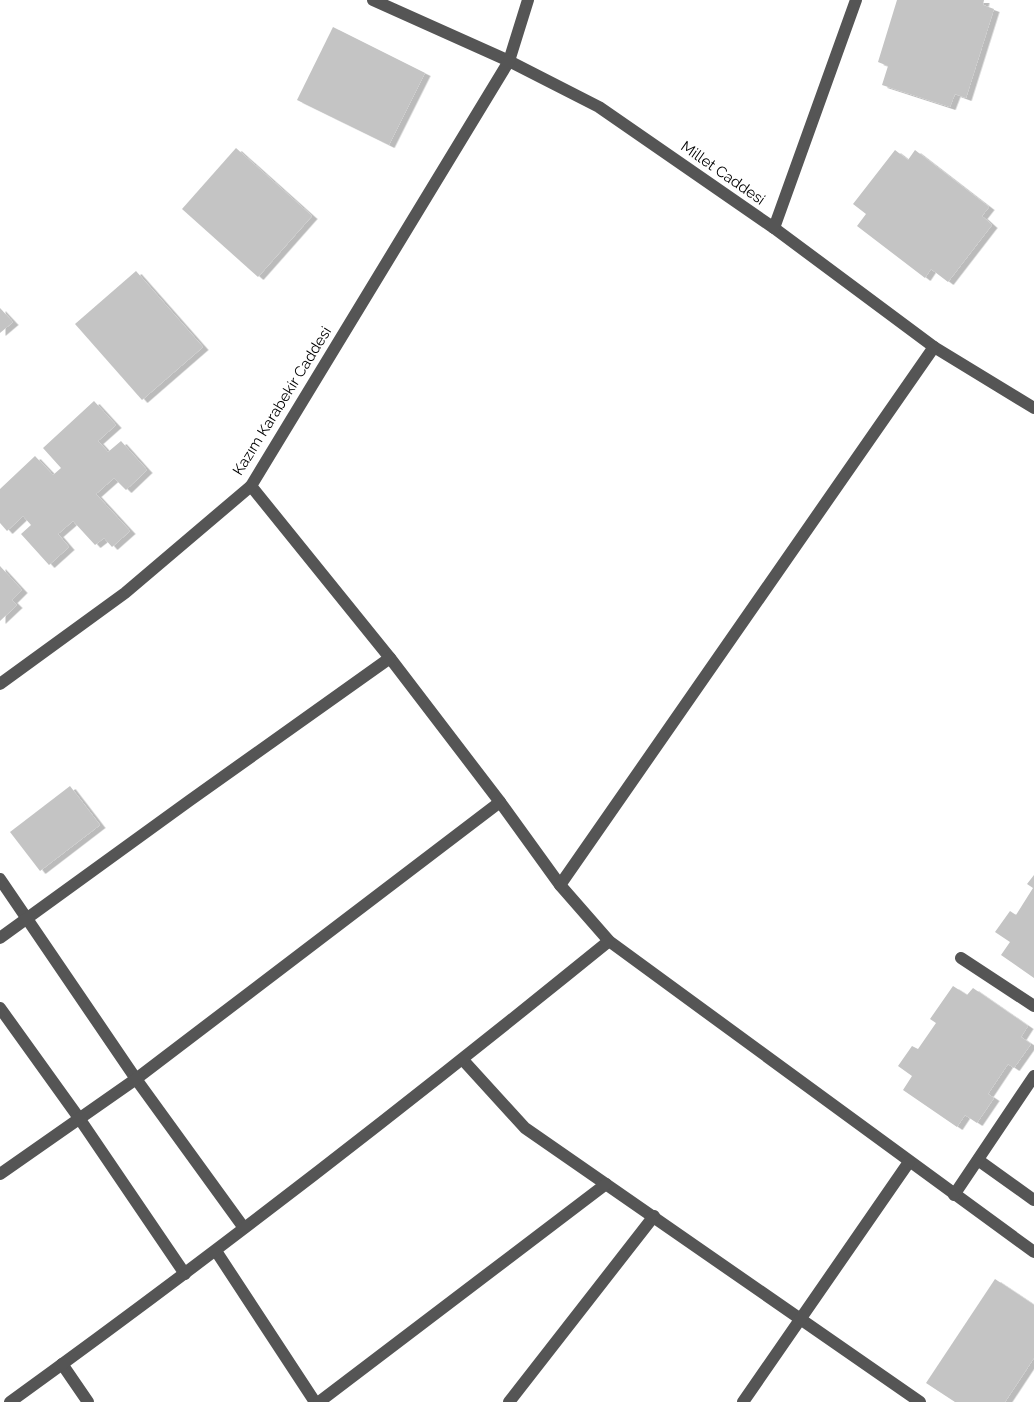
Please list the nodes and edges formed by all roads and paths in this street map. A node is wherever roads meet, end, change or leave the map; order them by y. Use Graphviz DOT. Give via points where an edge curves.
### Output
graph roads {
  1 [pos="373,0"];
  2 [pos="528,0"];
  3 [pos="856,0"];
  4 [pos="509,61"];
  5 [pos="774,228"];
  6 [pos="934,347"];
  7 [pos="1034,408"];
  8 [pos="251,486"];
  9 [pos="390,658"];
  10 [pos="0,684"];
  11 [pos="500,802"];
  12 [pos="0,879"];
  13 [pos="560,885"];
  14 [pos="28,916"];
  15 [pos="0,938"];
  16 [pos="609,941"];
  17 [pos="961,958"];
  18 [pos="1034,1006"];
  19 [pos="0,1008"];
  20 [pos="463,1060"];
  21 [pos="1034,1076"];
  22 [pos="136,1079"];
  23 [pos="79,1118"];
  24 [pos="978,1160"];
  25 [pos="909,1162"];
  26 [pos="0,1174"];
  27 [pos="606,1184"];
  28 [pos="954,1195"];
  29 [pos="1034,1200"];
  30 [pos="654,1216"];
  31 [pos="244,1228"];
  32 [pos="216,1251"];
  33 [pos="1034,1252"];
  34 [pos="185,1274"];
  35 [pos="801,1318"];
  36 [pos="62,1364"];
  37 [pos="10,1402"];
  38 [pos="88,1402"];
  39 [pos="317,1402"];
  40 [pos="509,1402"];
  41 [pos="743,1402"];
  42 [pos="920,1402"];
  1 -- 4 [label="street, Millet Caddesi"];
  2 -- 4 [label="street, Kazım Karabekir Caddesi"];
  3 -- 5 [label="street"];
  4 -- 5 [label="street, Millet Caddesi" via="599,107"];
  4 -- 8 [label="street, Kazım Karabekir Caddesi"];
  5 -- 6 [label="street, Millet Caddesi"];
  6 -- 7 [label="street, Millet Caddesi"];
  6 -- 13 [label="street"];
  8 -- 9 [label="street"];
  8 -- 10 [label="street, Kazım Karabekir Caddesi" via="125,593"];
  9 -- 11 [label="street"];
  9 -- 14 [label="street"];
  11 -- 13 [label="street"];
  11 -- 22 [label="street"];
  12 -- 14 [label="street"];
  13 -- 16 [label="street"];
  14 -- 15 [label="street"];
  14 -- 22 [label="street"];
  16 -- 20 [label="street"];
  16 -- 25 [label="street"];
  17 -- 18 [label="street"];
  19 -- 23 [label="street"];
  20 -- 27 [label="street" via="525,1128"];
  20 -- 31 [label="street"];
  21 -- 24 [label="street"];
  22 -- 23 [label="street"];
  22 -- 31 [label="street"];
  23 -- 26 [label="street"];
  23 -- 34 [label="street"];
  24 -- 28 [label="street"];
  24 -- 29 [label="street"];
  25 -- 28 [label="street"];
  25 -- 35 [label="street"];
  27 -- 30 [label="street"];
  27 -- 39 [label="street"];
  28 -- 33 [label="street"];
  30 -- 35 [label="street"];
  30 -- 40 [label="street"];
  31 -- 32 [label="street"];
  32 -- 34 [label="street"];
  32 -- 39 [label="street"];
  34 -- 36 [label="street"];
  35 -- 41 [label="street"];
  35 -- 42 [label="street"];
  36 -- 37 [label="street"];
  36 -- 38 [label="street"];
}
